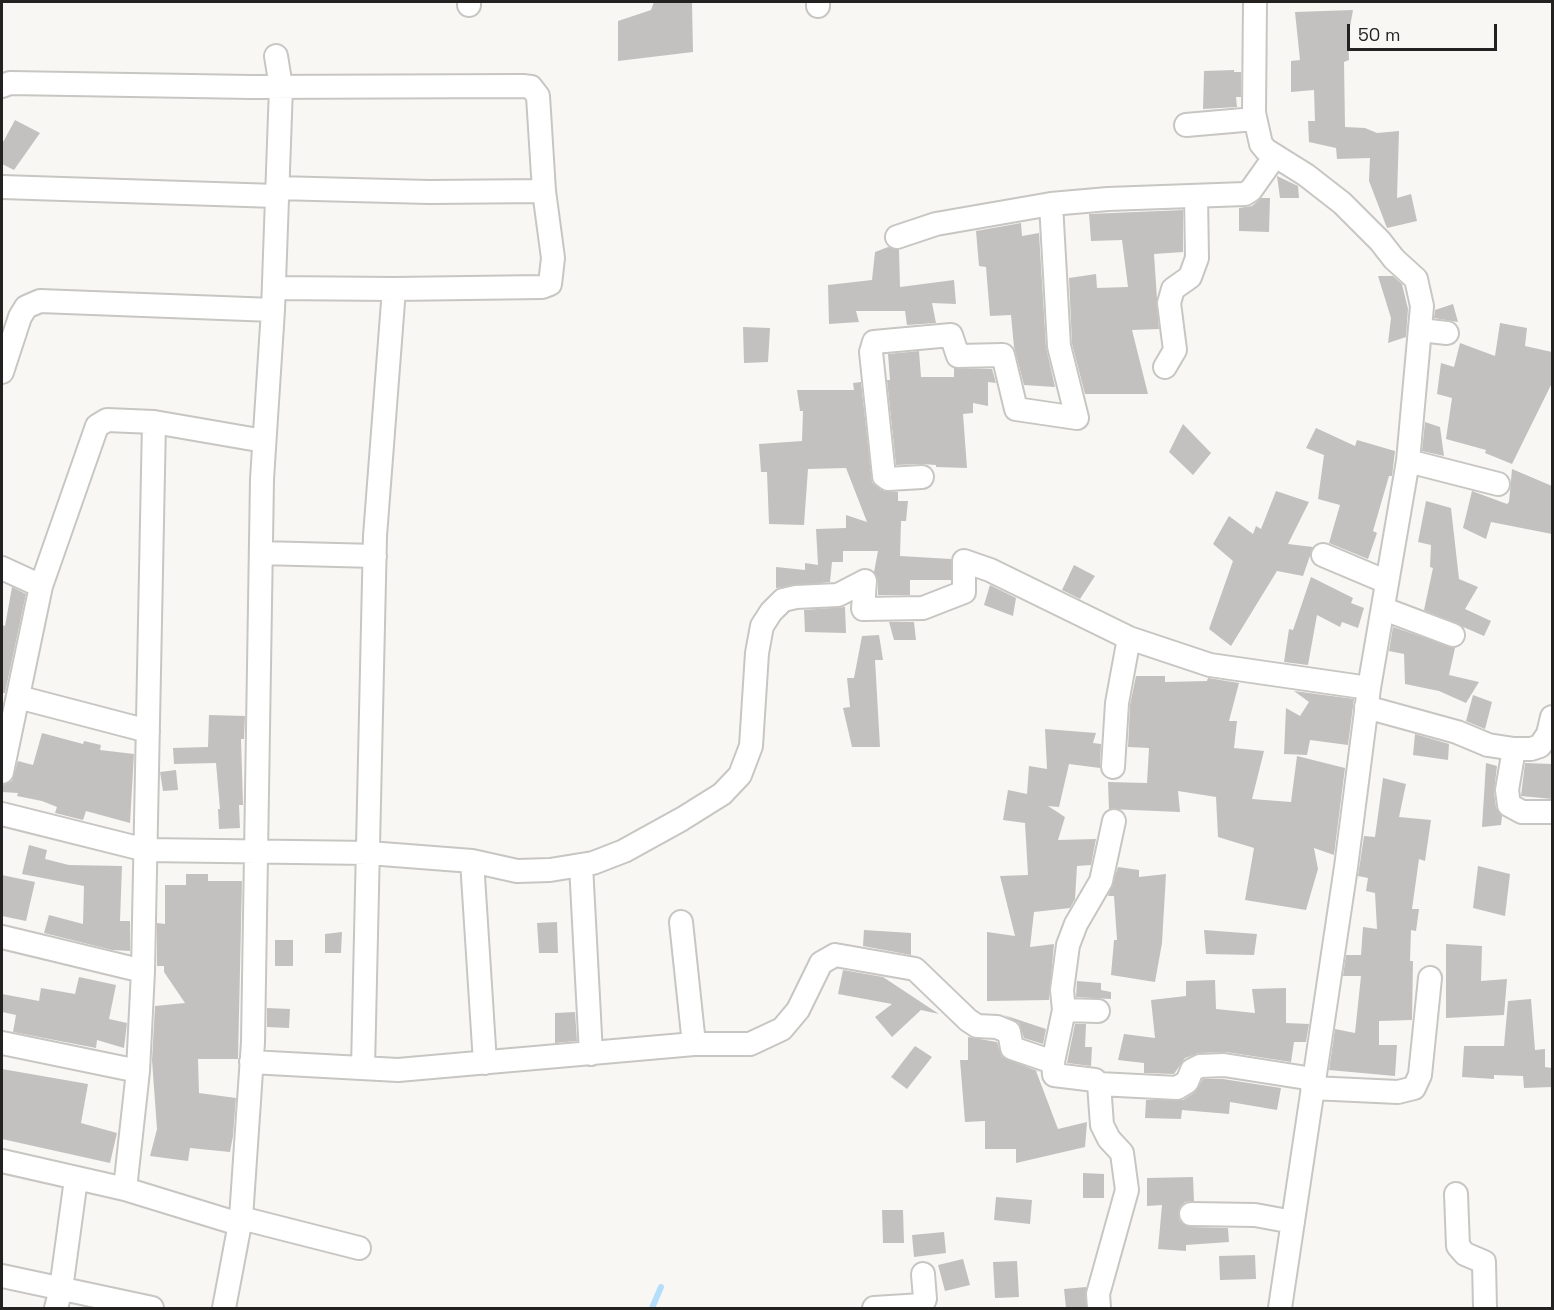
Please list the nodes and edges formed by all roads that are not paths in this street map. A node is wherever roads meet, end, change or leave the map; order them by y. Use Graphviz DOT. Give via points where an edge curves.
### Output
graph roads {
  1 [pos="1255,2"];
  2 [pos="276,56"];
  3 [pos="2,86"];
  4 [pos="281,87"];
  5 [pos="1255,119"];
  6 [pos="1186,125"];
  7 [pos="1275,156"];
  8 [pos="2,187"];
  9 [pos="544,191"];
  10 [pos="276,192"];
  11 [pos="1196,196"];
  12 [pos="1051,204"];
  13 [pos="897,237"];
  14 [pos="394,289"];
  15 [pos="273,299"];
  16 [pos="1420,330"];
  17 [pos="1447,333"];
  18 [pos="1165,367"];
  19 [pos="2,372"];
  20 [pos="154,422"];
  21 [pos="264,441"];
  22 [pos="1408,461"];
  23 [pos="922,477"];
  24 [pos="1498,484"];
  25 [pos="261,554"];
  26 [pos="1323,555"];
  27 [pos="375,556"];
  28 [pos="2,568"];
  29 [pos="1387,582"];
  30 [pos="41,586"];
  31 [pos="1384,609"];
  32 [pos="1453,636"];
  33 [pos="1129,638"];
  34 [pos="18,697"];
  35 [pos="1368,698"];
  36 [pos="1552,717"];
  37 [pos="148,731"];
  38 [pos="1514,749"];
  39 [pos="1113,767"];
  40 [pos="2,772"];
  41 [pos="1552,812"];
  42 [pos="2,814"];
  43 [pos="1114,821"];
  44 [pos="146,850"];
  45 [pos="255,853"];
  46 [pos="369,853"];
  47 [pos="462,861"];
  48 [pos="581,865"];
  49 [pos="681,922"];
  50 [pos="2,937"];
  51 [pos="143,970"];
  52 [pos="1430,978"];
  53 [pos="1064,1010"];
  54 [pos="1098,1011"];
  55 [pos="2,1043"];
  56 [pos="694,1044"];
  57 [pos="591,1054"];
  58 [pos="251,1062"];
  59 [pos="1053,1062"];
  60 [pos="485,1063"];
  61 [pos="363,1068"];
  62 [pos="138,1071"];
  63 [pos="1312,1083"];
  64 [pos="1099,1084"];
  65 [pos="2,1161"];
  66 [pos="76,1179"];
  67 [pos="125,1189"];
  68 [pos="1456,1194"];
  69 [pos="1191,1214"];
  70 [pos="240,1221"];
  71 [pos="1293,1222"];
  72 [pos="359,1248"];
  73 [pos="923,1274"];
  74 [pos="2,1276"];
  75 [pos="59,1299"];
  76 [pos="152,1308"];
  77 [pos="224,1308"];
  78 [pos="874,1308"];
  79 [pos="1099,1308"];
  80 [pos="1280,1308"];
  81 [pos="1485,1308"];
  1 -- 5 [label="street"];
  2 -- 4 [label="street"];
  3 -- 4 [label="street" via="10,83"];
  4 -- 9 [label="street" via="531,87 538,96"];
  4 -- 10 [label="street"];
  5 -- 6 [label="street"];
  5 -- 7 [label="street" via="1261,144"];
  7 -- 11 [label="street" via="1245,194"];
  7 -- 16 [label="street" via="1342,203 1412,274 1420,292"];
  8 -- 10 [label="street"];
  9 -- 10 [label="street"];
  9 -- 14 [label="street" via="553,258 550,284"];
  10 -- 15 [label="street"];
  11 -- 12 [label="street"];
  11 -- 18 [label="street" via="1197,258 1191,277 1173,289 1169,303 1175,350"];
  12 -- 13 [label="street" via="936,224"];
  12 -- 23 [label="street" via="1059,346 1077,418 1016,409 1002,355 958,356 951,335 874,342 871,352 884,476"];
  14 -- 15 [label="street"];
  14 -- 27 [label="street"];
  15 -- 19 [label="street" via="40,301 26,307 20,316"];
  15 -- 21 [label="street"];
  16 -- 17 [label="street"];
  16 -- 22 [label="street"];
  20 -- 21 [label="street"];
  20 -- 30 [label="street" via="107,420 97,426"];
  20 -- 37 [label="street"];
  21 -- 25 [label="street"];
  22 -- 24 [label="street"];
  22 -- 29 [label="street"];
  25 -- 27 [label="street"];
  25 -- 45 [label="street"];
  26 -- 29 [label="street"];
  27 -- 46 [label="street"];
  28 -- 30 [label="street"];
  29 -- 31 [label="street"];
  30 -- 34 [label="street"];
  31 -- 32 [label="street"];
  31 -- 35 [label="street"];
  33 -- 35 [label="street" via="1210,665"];
  33 -- 39 [label="street"];
  33 -- 48 [label="street" via="964,561 964,592 923,608 863,609 865,581 838,595 783,600 762,626 751,746 740,775 722,794 682,819 624,851"];
  34 -- 37 [label="street"];
  34 -- 40 [label="street"];
  35 -- 38 [label="street" via="1488,745"];
  35 -- 63 [label="street"];
  36 -- 38 [label="street" via="1540,746"];
  37 -- 44 [label="street"];
  38 -- 41 [label="street" via="1509,805 1522,812"];
  42 -- 44 [label="street"];
  43 -- 53 [label="street" via="1101,881 1068,945 1062,990"];
  44 -- 45 [label="street"];
  44 -- 51 [label="street"];
  45 -- 46 [label="street"];
  45 -- 58 [label="street"];
  46 -- 47 [label="street"];
  46 -- 61 [label="street"];
  47 -- 48 [label="street" via="517,871"];
  47 -- 60 [label="street"];
  48 -- 57 [label="street"];
  49 -- 56 [label="street"];
  50 -- 51 [label="street"];
  51 -- 62 [label="street"];
  52 -- 63 [label="street" via="1420,1076 1414,1088 1398,1092"];
  53 -- 54 [label="street"];
  53 -- 59 [label="street"];
  55 -- 62 [label="street"];
  56 -- 57 [label="street"];
  56 -- 59 [label="street" via="750,1044 782,1029 798,1010 821,963 835,955 915,969 977,1026 1009,1032 1012,1048"];
  57 -- 60 [label="street"];
  58 -- 61 [label="street"];
  58 -- 70 [label="street"];
  59 -- 64 [label="street" via="1054,1075 1095,1080"];
  60 -- 61 [label="street" via="398,1070"];
  62 -- 67 [label="street"];
  63 -- 64 [label="street" via="1224,1065 1200,1065 1177,1088"];
  63 -- 71 [label="street"];
  64 -- 79 [label="street" via="1101,1125 1122,1153 1127,1190 1098,1294"];
  65 -- 66 [label="street"];
  66 -- 67 [label="street"];
  66 -- 75 [label="street"];
  67 -- 70 [label="street"];
  68 -- 81 [label="street" via="1458,1246 1465,1254 1485,1262"];
  69 -- 71 [label="street" via="1255,1215"];
  70 -- 72 [label="street"];
  70 -- 77 [label="street"];
  71 -- 80 [label="street"];
  73 -- 78 [label="street" via="922,1305"];
  74 -- 75 [label="street"];
  75 -- 76 [label="street"];
}
